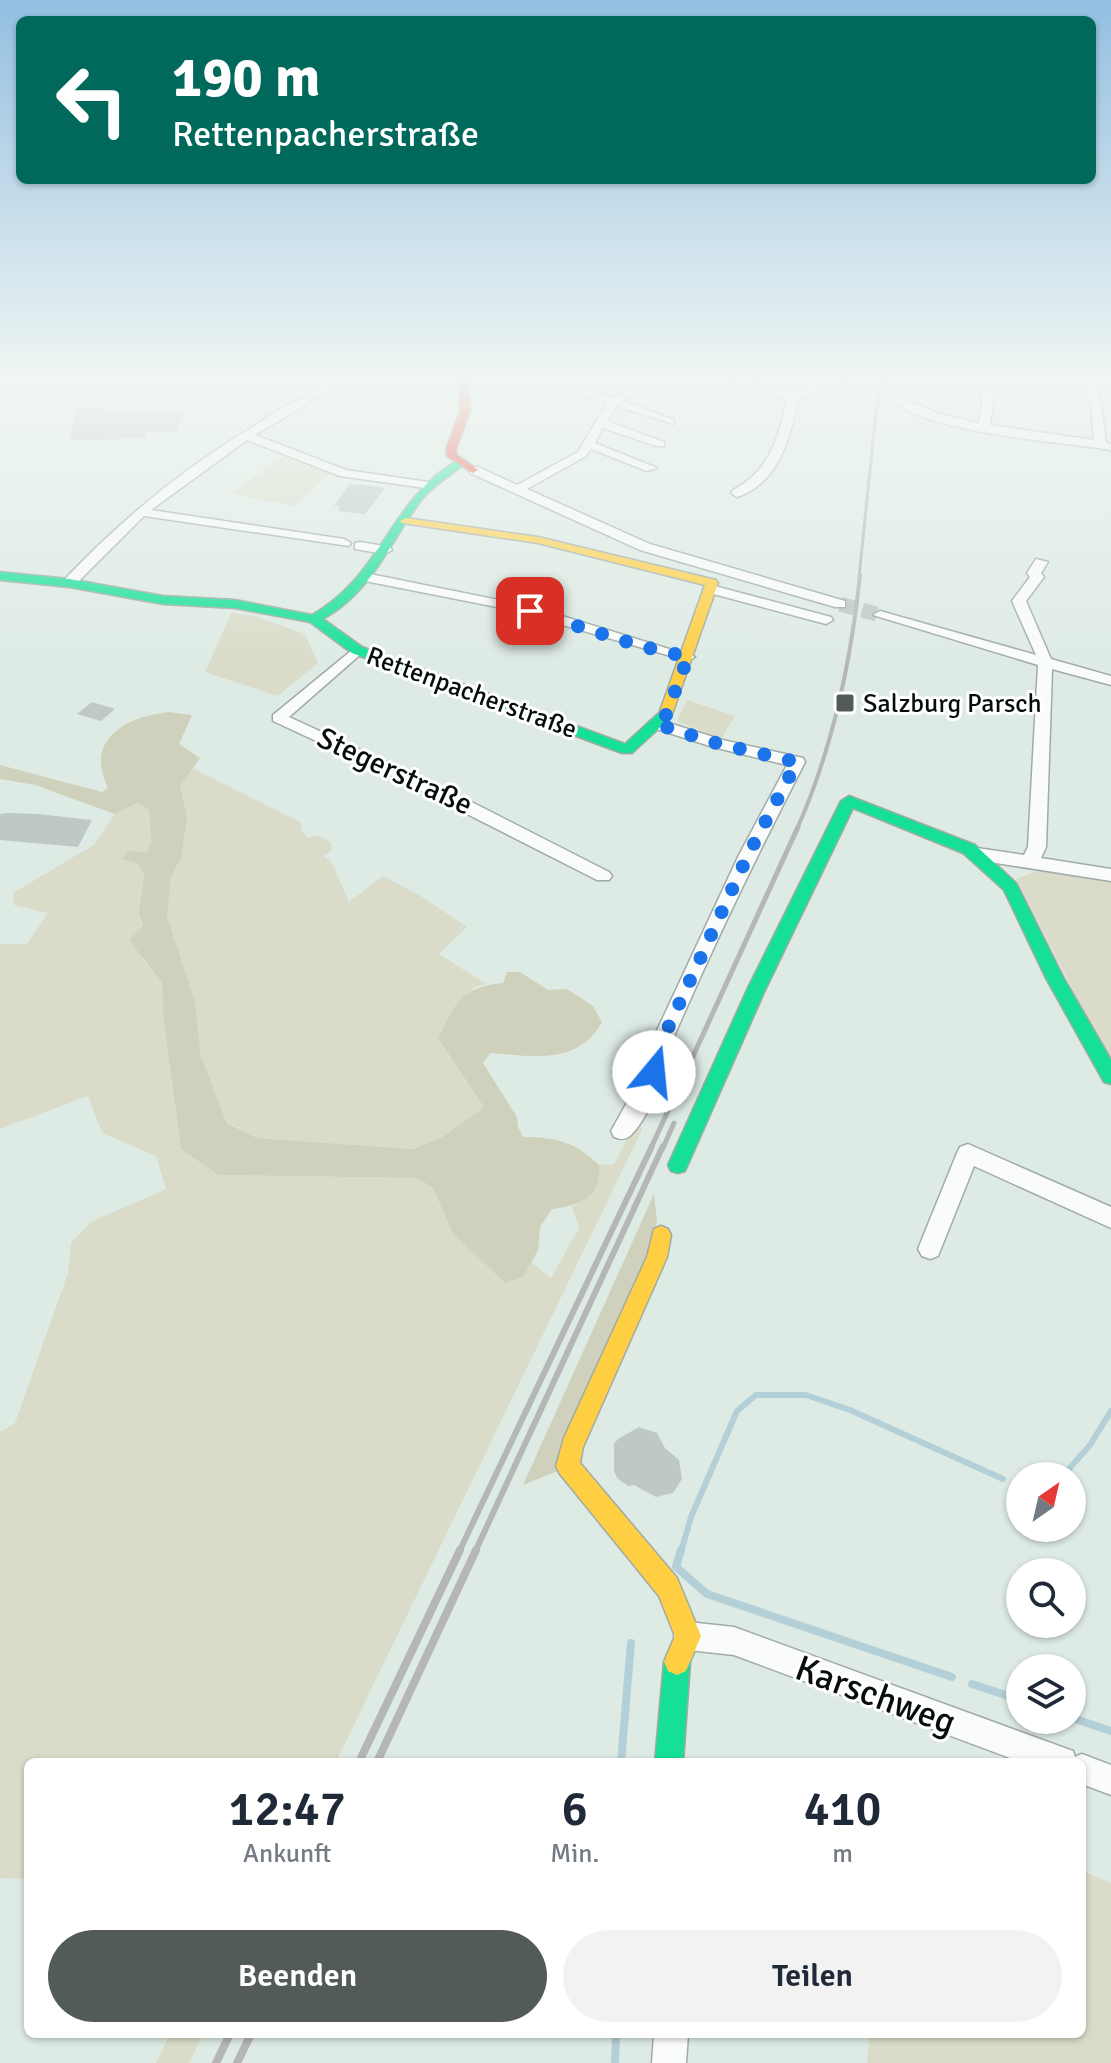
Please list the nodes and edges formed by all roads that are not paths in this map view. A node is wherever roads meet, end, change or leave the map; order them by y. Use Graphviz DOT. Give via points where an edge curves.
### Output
graph roads {
  1 [pos="189,474"];
  2 [pos="352,474"];
  3 [pos="440,474"];
  4 [pos="482,474"];
  5 [pos="545,474"];
  6 [pos="762,474"];
  7 [pos="428,486"];
  8 [pos="516,490"];
  9 [pos="737,493"];
  10 [pos="141,512"];
  11 [pos="406,521"];
  12 [pos="344,543"];
  13 [pos="360,546"];
  14 [pos="385,550"];
  15 [pos="1041,562"];
  16 [pos="0,576"];
  17 [pos="365,577"];
  18 [pos="69,583"];
  19 [pos="712,586"];
  20 [pos="840,604"];
  21 [pos="880,615"];
  22 [pos="314,619"];
  23 [pos="826,620"];
  24 [pos="357,650"];
  25 [pos="688,657"];
  26 [pos="1045,661"];
  27 [pos="1111,681"];
  28 [pos="656,724"];
  29 [pos="977,854"];
  30 [pos="1030,862"];
  31 [pos="1111,875"];
  32 [pos="603,876"];
  33 [pos="1010,887"];
  34 [pos="1111,1077"];
  35 [pos="622,1131"];
  36 [pos="678,1165"];
  37 [pos="1111,1218"];
  38 [pos="661,1235"];
  39 [pos="930,1249"];
  40 [pos="688,1636"];
  41 [pos="669,1758"];
  42 [pos="1051,1758"];
  43 [pos="1086,1771"];
  44 [pos="1111,1780"];
  45 [pos="671,2038"];
  46 [pos="669,2063"];
  1 -- 10 [label="street"];
  2 -- 7 [label="street"];
  3 -- 7 [label="street"];
  4 -- 8 [label="street"];
  5 -- 8 [label="street"];
  6 -- 9 [label="street" via="752,487"];
  7 -- 11 [label="street"];
  8 -- 20 [label="street" via="658,552"];
  10 -- 12 [label="street"];
  10 -- 18 [label="street"];
  11 -- 14 [label="street"];
  11 -- 19 [label="street" via="538,540"];
  13 -- 14 [label="street"];
  14 -- 17 [label="street"];
  15 -- 26 [label="street" via="1019,601"];
  16 -- 18 [label="street, Rettenpacherstraße"];
  17 -- 22 [label="street" via="331,613"];
  17 -- 25 [label="street" via="530,611"];
  18 -- 22 [label="street, Rettenpacherstraße"];
  19 -- 23 [label="street"];
  19 -- 25 [label="street, Rettenpacherstraße"];
  21 -- 26 [label="street"];
  22 -- 24 [label="street, Rettenpacherstraße"];
  24 -- 28 [label="street, Rettenpacherstraße" via="627,750"];
  24 -- 32 [label="street, Stegerstraße" via="278,718 454,797"];
  25 -- 28 [label="street, Rettenpacherstraße" via="666,715"];
  26 -- 27 [label="street"];
  26 -- 30 [label="street" via="1037,847"];
  28 -- 35 [label="street" via="797,762 748,855 663,1039 654,1072"];
  29 -- 30 [label="street"];
  29 -- 33 [label="street"];
  29 -- 36 [label="street" via="849,801"];
  30 -- 31 [label="street"];
  30 -- 33 [label="street" via="1018,868"];
  33 -- 34 [label="street"];
  37 -- 39 [label="street" via="968,1153"];
  38 -- 40 [label="street" via="657,1257 572,1446 568,1466 668,1587"];
  40 -- 41 [label="street" via="674,1669"];
  40 -- 42 [label="street, Karschweg" via="734,1641"];
  43 -- 44 [label="street"];
  45 -- 46 [label="street"];
}
